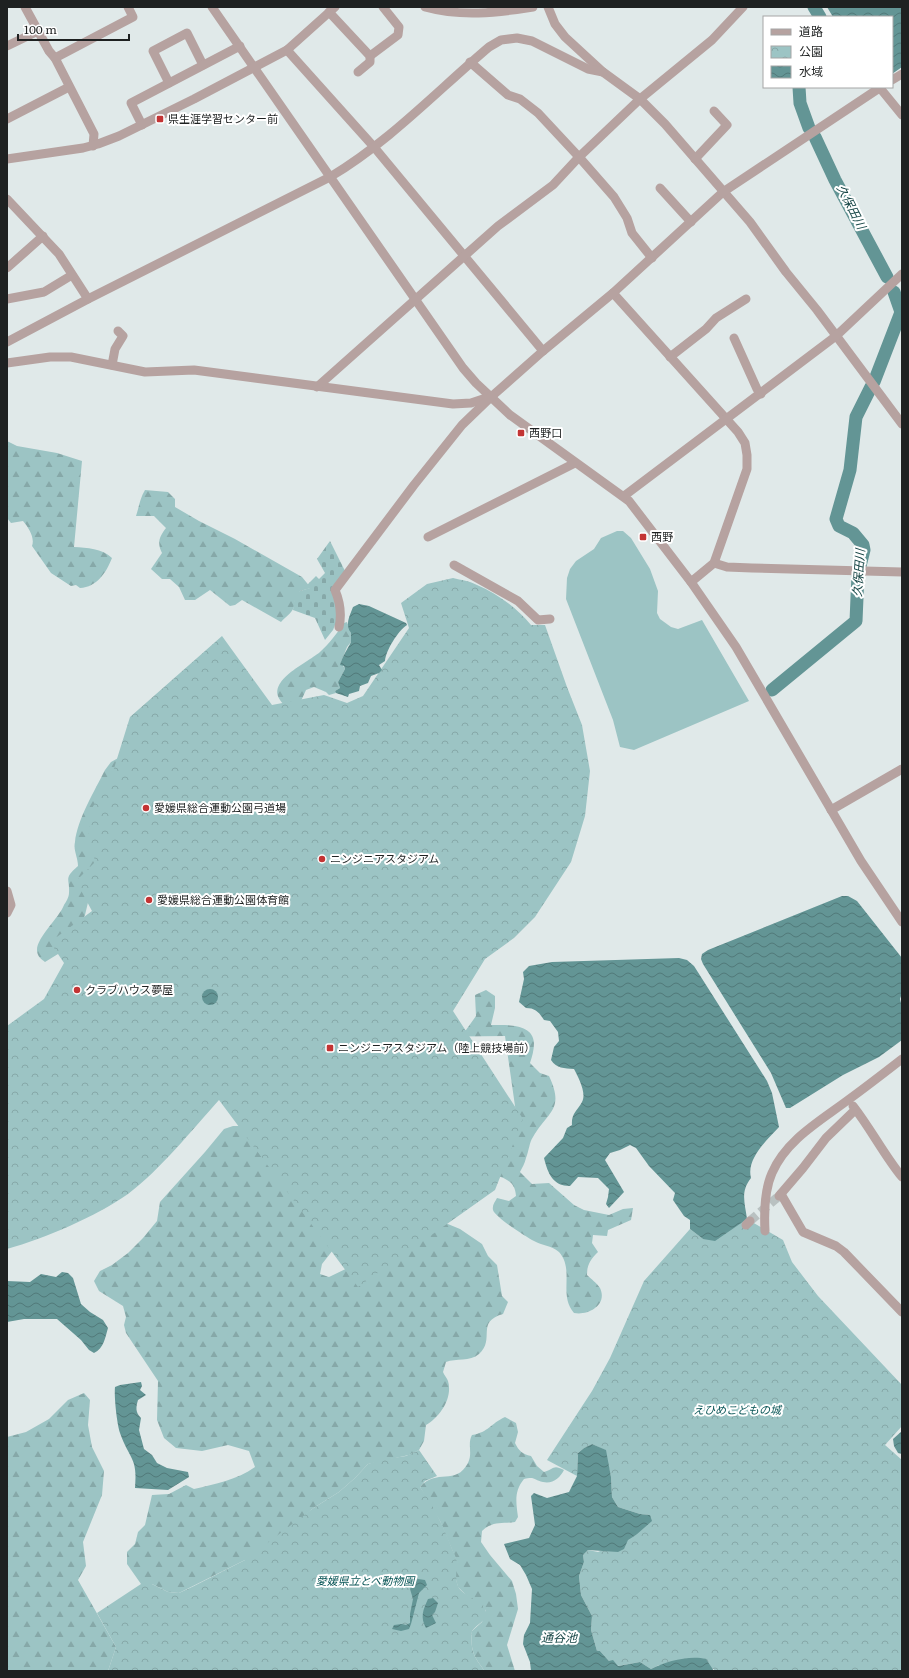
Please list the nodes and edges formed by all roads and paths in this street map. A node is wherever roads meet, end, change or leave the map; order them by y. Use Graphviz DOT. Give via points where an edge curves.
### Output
graph roads {
  1 [pos="25,7"];
  2 [pos="128,7"];
  3 [pos="212,7"];
  4 [pos="382,7"];
  5 [pos="425,7"];
  6 [pos="533,7"];
  7 [pos="548,7"];
  8 [pos="743,7"];
  9 [pos="332,10"];
  10 [pos="38,31"];
  11 [pos="7,46"];
  12 [pos="240,46"];
  13 [pos="286,50"];
  14 [pos="370,56"];
  15 [pos="54,58"];
  16 [pos="470,62"];
  17 [pos="203,65"];
  18 [pos="255,67"];
  19 [pos="358,72"];
  20 [pos="603,72"];
  21 [pos="902,74"];
  22 [pos="893,79"];
  23 [pos="169,83"];
  24 [pos="69,87"];
  25 [pos="879,88"];
  26 [pos="882,88"];
  27 [pos="640,99"];
  28 [pos="714,110"];
  29 [pos="902,114"];
  30 [pos="7,119"];
  31 [pos="142,125"];
  32 [pos="93,146"];
  33 [pos="374,147"];
  34 [pos="579,157"];
  35 [pos="7,159"];
  36 [pos="695,159"];
  37 [pos="330,177"];
  38 [pos="660,188"];
  39 [pos="723,192"];
  40 [pos="7,199"];
  41 [pos="11,210"];
  42 [pos="691,222"];
  43 [pos="42,236"];
  44 [pos="465,256"];
  45 [pos="652,258"];
  46 [pos="7,268"];
  47 [pos="902,274"];
  48 [pos="72,275"];
  49 [pos="613,293"];
  50 [pos="7,299"];
  51 [pos="88,299"];
  52 [pos="746,299"];
  53 [pos="415,300"];
  54 [pos="123,336"];
  55 [pos="836,336"];
  56 [pos="734,338"];
  57 [pos="7,342"];
  58 [pos="543,351"];
  59 [pos="670,357"];
  60 [pos="7,363"];
  61 [pos="112,365"];
  62 [pos="317,386"];
  63 [pos="761,394"];
  64 [pos="490,397"];
  65 [pos="727,420"];
  66 [pos="902,424"];
  67 [pos="575,463"];
  68 [pos="626,499"];
  69 [pos="428,537"];
  70 [pos="714,563"];
  71 [pos="454,565"];
  72 [pos="902,572"];
  73 [pos="691,582"];
  74 [pos="550,619"];
  75 [pos="339,627"];
  76 [pos="902,769"];
  77 [pos="831,810"];
  78 [pos="7,891"];
  79 [pos="7,913"];
  80 [pos="902,922"];
  81 [pos="902,1059"];
  82 [pos="848,1100"];
  83 [pos="855,1110"];
  84 [pos="902,1177"];
  85 [pos="765,1231"];
  86 [pos="902,1312"];
  1 -- 10 [label="street"];
  2 -- 15 [label="street" via="133,17"];
  3 -- 12 [label="street"];
  4 -- 14 [label="street" via="399,27 398,35"];
  5 -- 6 [label="street" via="442,12 477,14"];
  7 -- 20 [label="street" via="555,24 565,37"];
  8 -- 27 [label="street" via="712,40"];
  9 -- 13 [label="street"];
  9 -- 14 [label="street"];
  10 -- 11 [label="street"];
  10 -- 15 [label="street"];
  12 -- 17 [label="street"];
  12 -- 18 [label="street"];
  13 -- 18 [label="street"];
  13 -- 33 [label="street"];
  14 -- 19 [label="street" via="370,62"];
  15 -- 24 [label="street"];
  16 -- 20 [label="street" via="502,40 517,38 532,41 588,69"];
  16 -- 33 [label="street"];
  16 -- 34 [label="street" via="508,95 520,99 538,113"];
  17 -- 23 [label="street"];
  17 -- 23 [label="street" via="187,34 153,51"];
  18 -- 31 [label="street"];
  18 -- 37 [label="street"];
  20 -- 27 [label="street"];
  21 -- 22 [label="street"];
  23 -- 31 [label="street" via="130,103"];
  24 -- 30 [label="street"];
  24 -- 32 [label="street" via="94,134"];
  25 -- 39 [label="street"];
  26 -- 29 [label="street"];
  27 -- 34 [label="street"];
  27 -- 36 [label="street"];
  28 -- 36 [label="street" via="727,126"];
  31 -- 32 [label="street"];
  32 -- 35 [label="street"];
  33 -- 37 [label="street"];
  33 -- 44 [label="street"];
  34 -- 44 [label="street" via="553,185 498,226"];
  34 -- 45 [label="street" via="614,197 627,218 632,233"];
  36 -- 39 [label="street"];
  37 -- 51 [label="street"];
  37 -- 53 [label="street"];
  38 -- 42 [label="street"];
  39 -- 42 [label="street"];
  39 -- 55 [label="street" via="750,222"];
  40 -- 41 [label="street"];
  41 -- 43 [label="street"];
  42 -- 45 [label="street"];
  43 -- 46 [label="street"];
  43 -- 48 [label="street" via="59,254"];
  44 -- 53 [label="street"];
  44 -- 58 [label="street"];
  45 -- 49 [label="street"];
  47 -- 55 [label="street"];
  48 -- 50 [label="street" via="44,292"];
  48 -- 51 [label="street"];
  49 -- 58 [label="street"];
  49 -- 59 [label="street"];
  51 -- 57 [label="street"];
  52 -- 59 [label="street" via="716,318"];
  53 -- 62 [label="street"];
  53 -- 64 [label="street" via="463,368"];
  54 -- 61 [label="street" via="115,349"];
  55 -- 63 [label="street"];
  55 -- 66 [label="street"];
  56 -- 63 [label="street"];
  58 -- 64 [label="street"];
  59 -- 65 [label="street"];
  60 -- 61 [label="street" via="71,357"];
  61 -- 62 [label="street" via="145,372 194,370"];
  62 -- 64 [label="street" via="453,404 471,403"];
  63 -- 65 [label="street"];
  64 -- 67 [label="street"];
  64 -- 75 [label="street" via="462,425 335,590 341,618"];
  65 -- 68 [label="street"];
  65 -- 70 [label="street" via="745,443 748,455 747,469"];
  67 -- 68 [label="street"];
  67 -- 69 [label="street"];
  68 -- 73 [label="street"];
  70 -- 72 [label="street" via="727,567"];
  70 -- 73 [label="street"];
  71 -- 74 [label="street" via="518,601 538,620"];
  73 -- 77 [label="street" via="736,647"];
  76 -- 77 [label="street"];
  77 -- 80 [label="street" via="860,861"];
  78 -- 79 [label="street" via="11,905"];
  81 -- 82 [label="street"];
  82 -- 83 [label="street"];
  82 -- 85 [label="street" via="805,1132 777,1163 768,1184"];
  83 -- 84 [label="street"];
  83 -- 86 [label="street" via="826,1138 780,1195 802,1232 844,1252"];
}
